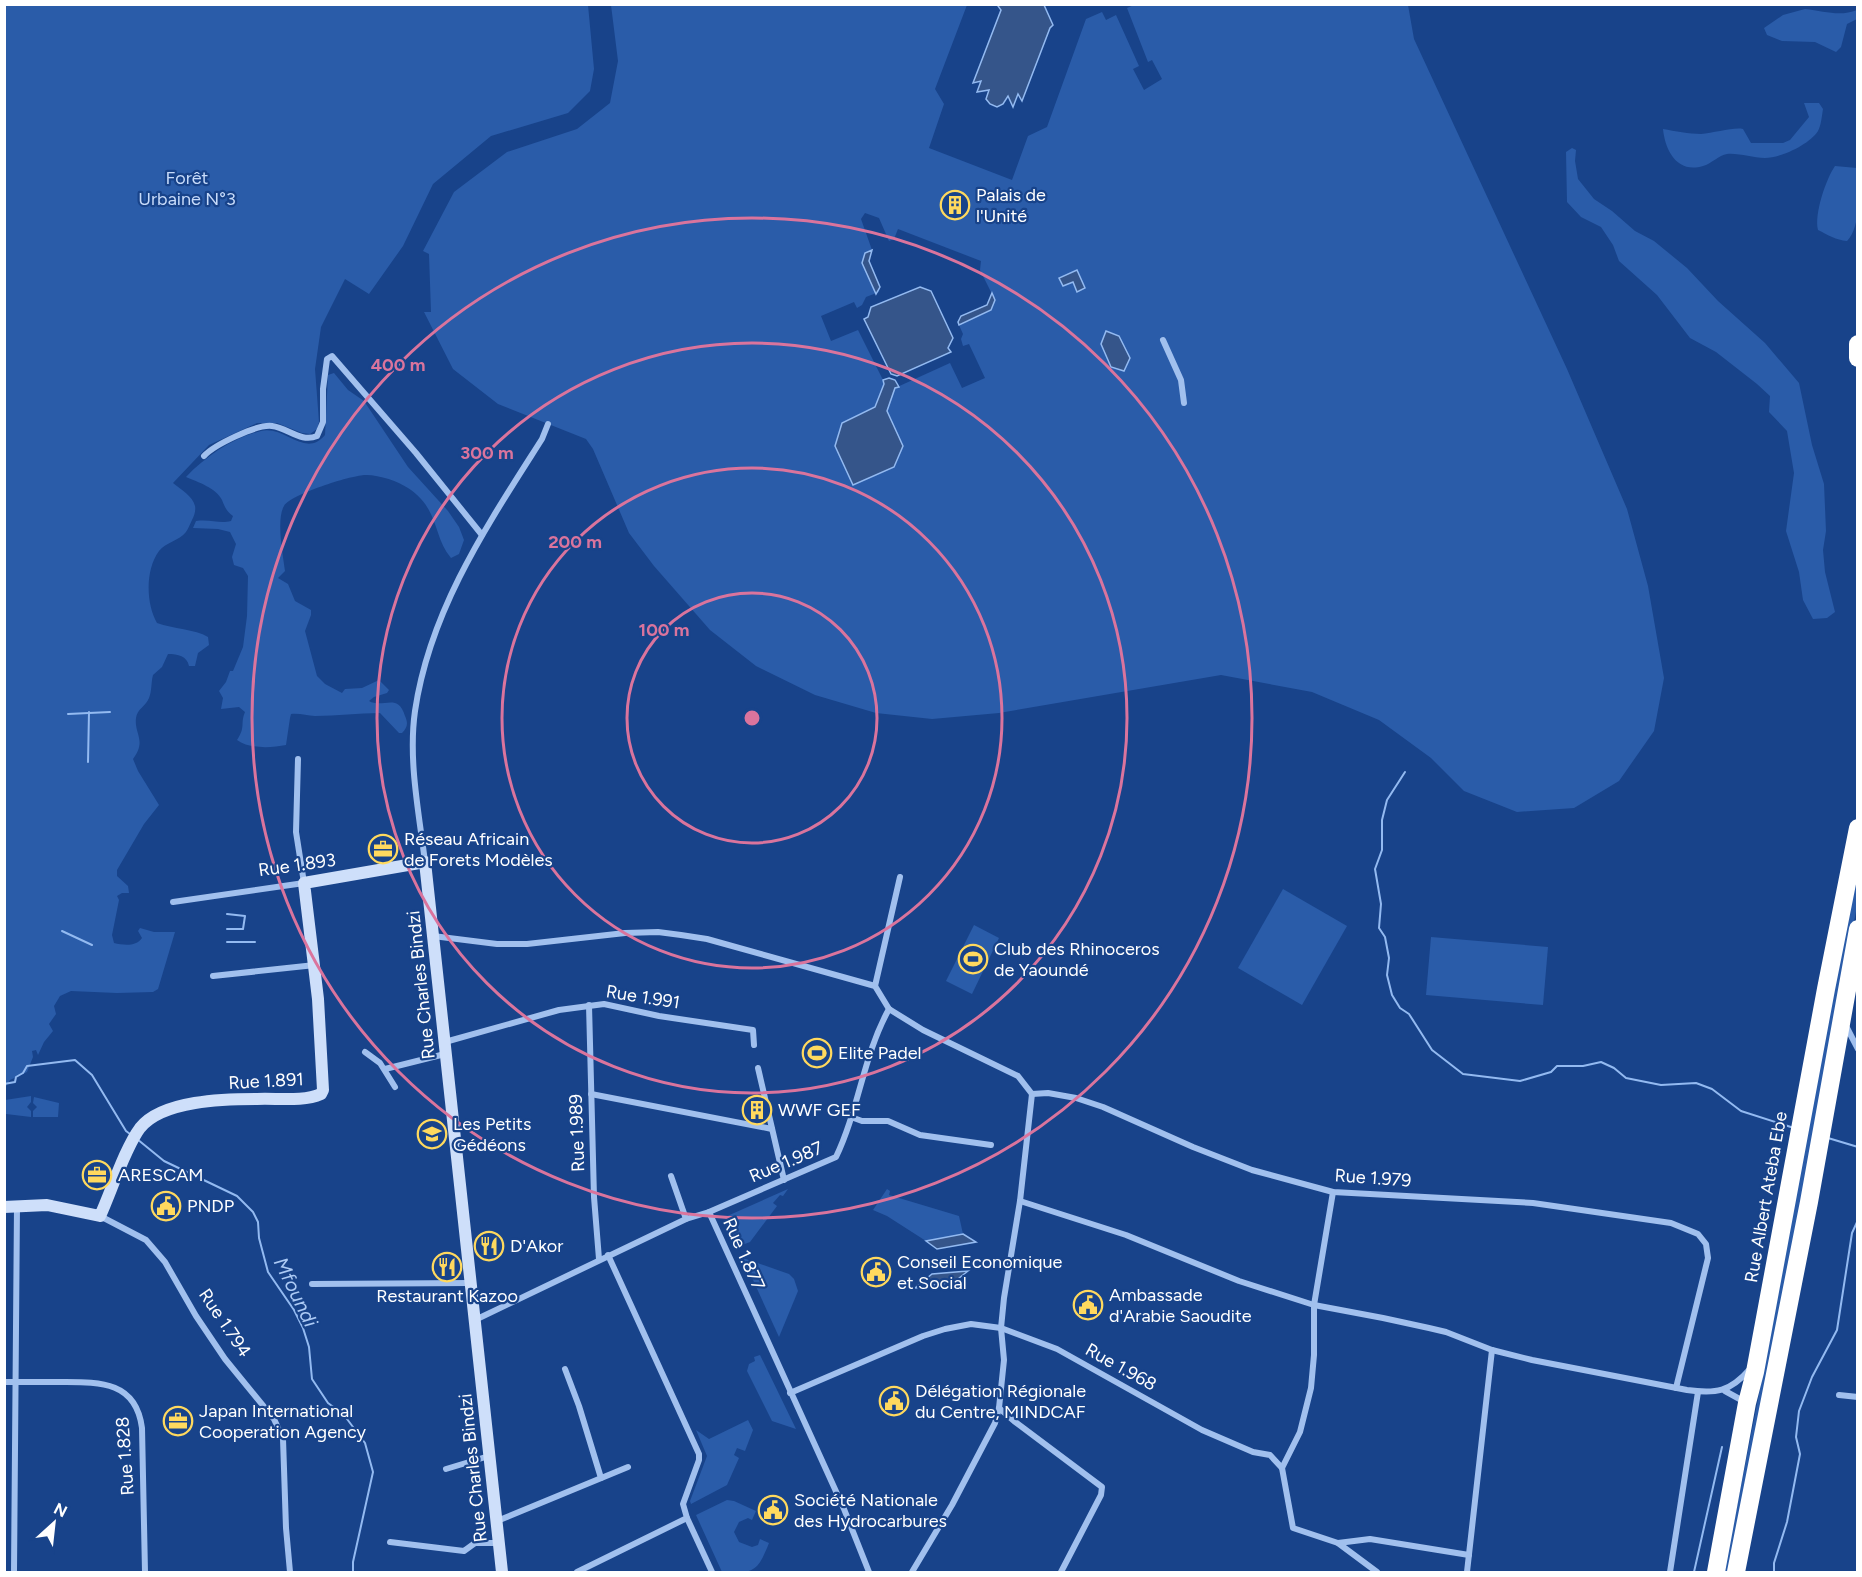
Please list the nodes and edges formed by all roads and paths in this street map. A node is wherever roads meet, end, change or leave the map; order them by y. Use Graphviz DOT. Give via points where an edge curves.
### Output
graph roads {
  1 [pos="1163,340"];
  2 [pos="1857,344"];
  3 [pos="1857,358"];
  4 [pos="1184,403"];
  5 [pos="548,424"];
  6 [pos="204,456"];
  7 [pos="482,535"];
  8 [pos="298,759"];
  9 [pos="1857,828"];
  10 [pos="425,862"];
  11 [pos="900,877"];
  12 [pos="304,883"];
  13 [pos="173,902"];
  14 [pos="1857,929"];
  15 [pos="433,936"];
  16 [pos="315,965"];
  17 [pos="213,976"];
  18 [pos="874,986"];
  19 [pos="589,1005"];
  20 [pos="889,1009"];
  21 [pos="1841,1014"];
  22 [pos="754,1045"];
  23 [pos="446,1048"];
  24 [pos="1857,1049"];
  25 [pos="365,1052"];
  26 [pos="758,1068"];
  27 [pos="385,1069"];
  28 [pos="395,1087"];
  29 [pos="591,1094"];
  30 [pos="1032,1094"];
  31 [pos="851,1117"];
  32 [pos="772,1129"];
  33 [pos="991,1145"];
  34 [pos="671,1176"];
  35 [pos="784,1180"];
  36 [pos="1333,1192"];
  37 [pos="1020,1201"];
  38 [pos="11,1206"];
  39 [pos="709,1212"];
  40 [pos="100,1216"];
  41 [pos="686,1219"];
  42 [pos="608,1255"];
  43 [pos="599,1259"];
  44 [pos="472,1283"];
  45 [pos="312,1284"];
  46 [pos="1314,1305"];
  47 [pos="475,1321"];
  48 [pos="1001,1328"];
  49 [pos="1492,1350"];
  50 [pos="1757,1361"];
  51 [pos="565,1369"];
  52 [pos="14,1382"];
  53 [pos="4,1383"];
  54 [pos="1676,1388"];
  55 [pos="1725,1391"];
  56 [pos="1698,1392"];
  57 [pos="790,1393"];
  58 [pos="1839,1395"];
  59 [pos="1857,1397"];
  60 [pos="1747,1403"];
  61 [pos="999,1408"];
  62 [pos="490,1456"];
  63 [pos="628,1467"];
  64 [pos="1282,1468"];
  65 [pos="446,1469"];
  66 [pos="601,1478"];
  67 [pos="4,1514"];
  68 [pos="14,1514"];
  69 [pos="687,1518"];
  70 [pos="497,1521"];
  71 [pos="390,1542"];
  72 [pos="500,1543"];
  73 [pos="1338,1543"];
  74 [pos="1469,1555"];
  75 [pos="14,1572"];
  76 [pos="145,1572"];
  77 [pos="290,1572"];
  78 [pos="502,1572"];
  79 [pos="578,1572"];
  80 [pos="712,1572"];
  81 [pos="869,1572"];
  82 [pos="912,1572"];
  83 [pos="1061,1572"];
  84 [pos="1377,1572"];
  85 [pos="1467,1572"];
  86 [pos="1670,1572"];
  87 [pos="1716,1572"];
  88 [pos="1736,1572"];
  1 -- 4 [label="street" via="1181,380"];
  2 -- 3 [label="highway"];
  5 -- 7 [label="street, Rue Charles Bindzi"];
  6 -- 7 [label="street" via="231,438 264,426 305,439 317,436 323,422 327,359 332,356"];
  7 -- 10 [label="street, Rue Charles Bindzi" via="436,630 415,712 415,779"];
  8 -- 12 [label="street" via="296,832"];
  9 -- 50 [label="highway, Rue Albert Ateba Ebe"];
  10 -- 12 [label="street, Rue 1.893"];
  10 -- 15 [label="street, Rue Charles Bindzi"];
  11 -- 18 [label="street"];
  12 -- 13 [label="street, Rue 1.893"];
  12 -- 16 [label="street, Rue 1.891"];
  14 -- 21 [label="highway"];
  15 -- 18 [label="street" via="526,944 626,933 670,933 707,939"];
  15 -- 23 [label="street, Rue Charles Bindzi"];
  16 -- 17 [label="street"];
  16 -- 40 [label="street, Rue 1.891" via="321,1094 238,1099 183,1106 159,1114 140,1129"];
  18 -- 20 [label="street"];
  19 -- 22 [label="street, Rue 1.991" via="604,1004 753,1030"];
  19 -- 23 [label="street, Rue 1.991" via="559,1010"];
  19 -- 29 [label="street, Rue 1.989"];
  20 -- 30 [label="street" via="1018,1076"];
  20 -- 31 [label="street, Rue 1.987" via="874,1037"];
  21 -- 24 [label="street"];
  21 -- 88 [label="highway" via="1809,1202"];
  23 -- 27 [label="street, Rue 1.991"];
  23 -- 44 [label="street, Rue Charles Bindzi"];
  25 -- 27 [label="street"];
  26 -- 32 [label="street"];
  27 -- 28 [label="street"];
  29 -- 32 [label="street"];
  29 -- 43 [label="street, Rue 1.989"];
  30 -- 36 [label="street, Rue 1.979" via="1076,1098 1252,1170"];
  30 -- 37 [label="street"];
  31 -- 33 [label="street" via="888,1121 920,1135"];
  31 -- 35 [label="street, Rue 1.987" via="836,1157"];
  32 -- 35 [label="street"];
  34 -- 41 [label="street"];
  35 -- 39 [label="street, Rue 1.987"];
  36 -- 46 [label="street"];
  36 -- 54 [label="street, Rue 1.979" via="1533,1203 1671,1223 1698,1234 1706,1244 1708,1258"];
  37 -- 46 [label="street" via="1126,1235 1239,1281"];
  37 -- 48 [label="street"];
  38 -- 40 [label="street, Rue 1.794" via="47,1205"];
  38 -- 52 [label="street"];
  39 -- 41 [label="street, Rue 1.877"];
  39 -- 57 [label="street, Rue 1.877"];
  40 -- 77 [label="street, Rue 1.794" via="146,1240 165,1262 225,1359 274,1419 283,1439"];
  41 -- 42 [label="street, Rue 1.877"];
  42 -- 43 [label="street"];
  42 -- 69 [label="street" via="699,1454 683,1504"];
  43 -- 47 [label="street"];
  44 -- 45 [label="street"];
  44 -- 47 [label="street, Rue Charles Bindzi"];
  46 -- 49 [label="street" via="1429,1328"];
  46 -- 64 [label="street" via="1311,1388 1300,1432"];
  47 -- 62 [label="street, Rue Charles Bindzi"];
  48 -- 57 [label="street, Rue 1.968" via="971,1324 934,1332"];
  48 -- 61 [label="street" via="1004,1360"];
  48 -- 64 [label="street, Rue 1.968" via="1058,1349 1202,1430 1253,1452 1270,1455"];
  49 -- 54 [label="street"];
  49 -- 74 [label="street"];
  50 -- 55 [label="street"];
  50 -- 60 [label="highway, Rue Albert Ateba Ebe"];
  51 -- 66 [label="street"];
  52 -- 53 [label="street, Rue 1.828"];
  52 -- 68 [label="street"];
  52 -- 76 [label="street, Rue 1.828" via="92,1382 111,1385 133,1400 142,1428"];
  54 -- 56 [label="street"];
  55 -- 56 [label="street"];
  55 -- 60 [label="street"];
  56 -- 86 [label="street"];
  57 -- 81 [label="street, Rue 1.877"];
  58 -- 59 [label="street"];
  60 -- 87 [label="highway, Rue Albert Ateba Ebe"];
  61 -- 82 [label="street" via="977,1458"];
  61 -- 83 [label="street" via="1102,1487"];
  62 -- 65 [label="street"];
  62 -- 70 [label="street, Rue Charles Bindzi"];
  63 -- 66 [label="street"];
  64 -- 73 [label="street" via="1293,1528"];
  66 -- 70 [label="street"];
  67 -- 68 [label="street"];
  68 -- 75 [label="street"];
  69 -- 79 [label="street"];
  69 -- 80 [label="street"];
  70 -- 72 [label="street, Rue Charles Bindzi"];
  71 -- 72 [label="street" via="464,1551 475,1543"];
  72 -- 78 [label="street, Rue Charles Bindzi"];
  73 -- 74 [label="street" via="1370,1539"];
  73 -- 84 [label="street"];
  74 -- 85 [label="street"];
}
